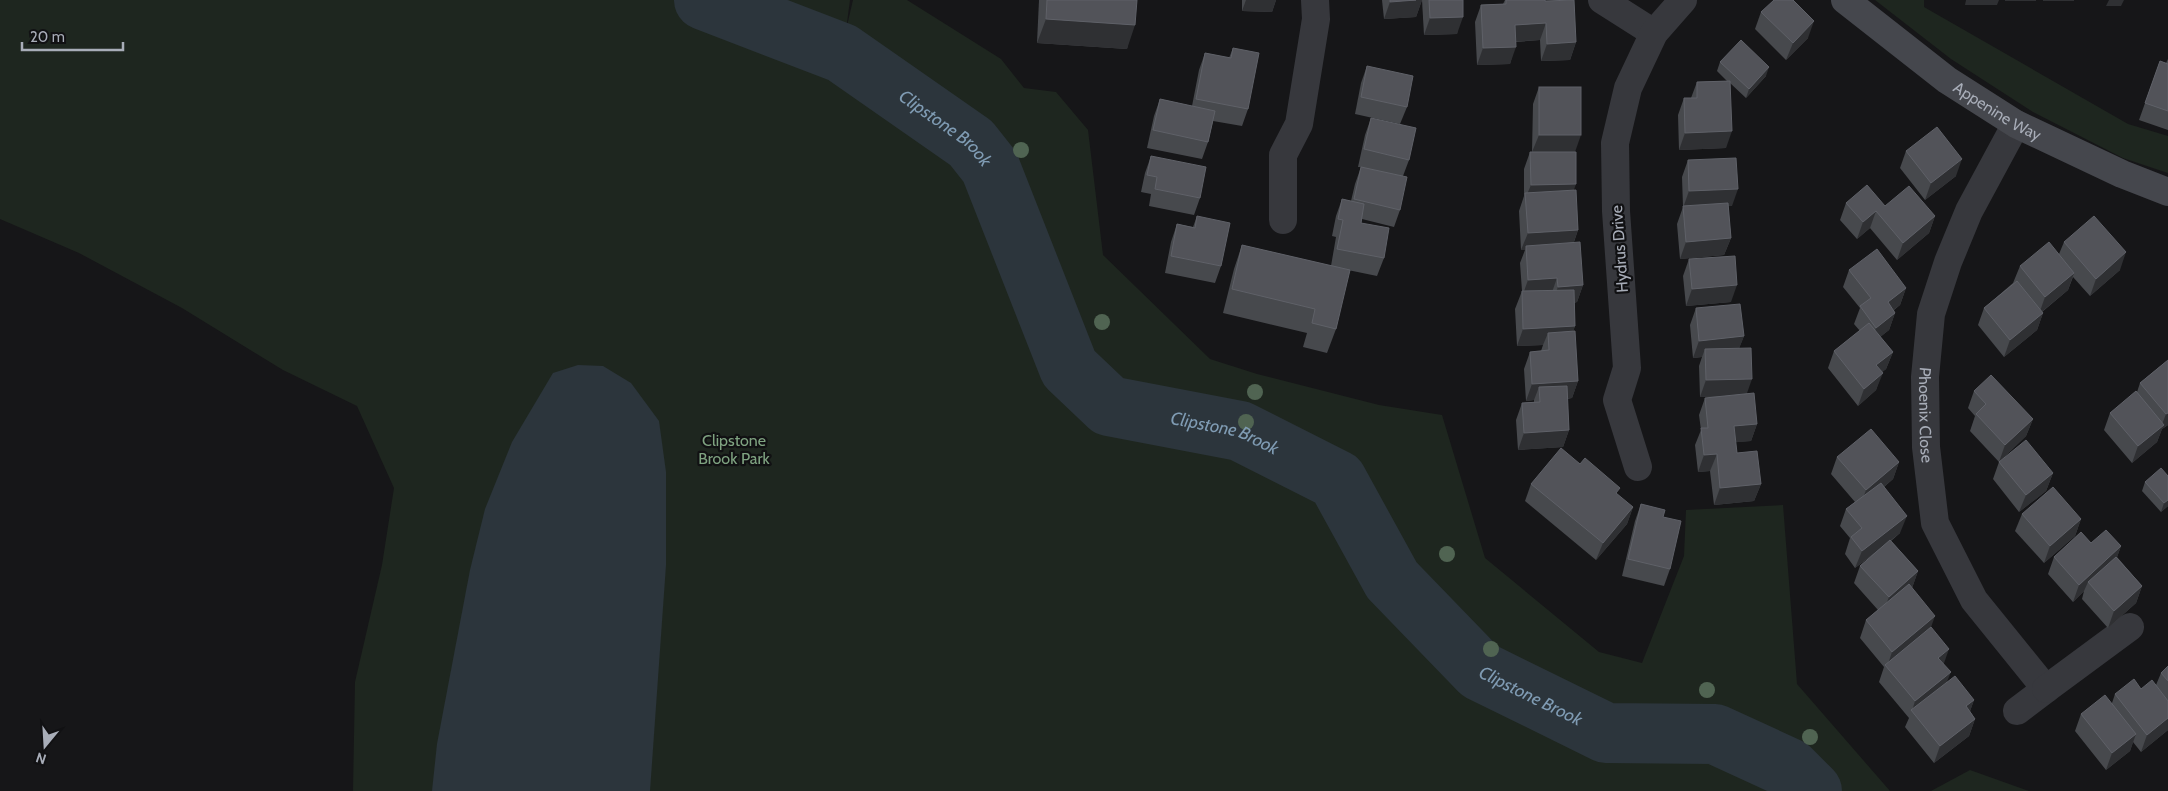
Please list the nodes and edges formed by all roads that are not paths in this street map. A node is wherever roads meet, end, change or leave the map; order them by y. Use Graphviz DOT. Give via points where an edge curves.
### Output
graph roads {
  1 [pos="1315,0"];
  2 [pos="1602,0"];
  3 [pos="1683,0"];
  4 [pos="1846,0"];
  5 [pos="1654,33"];
  6 [pos="2016,124"];
  7 [pos="2168,192"];
  8 [pos="1283,220"];
  9 [pos="1638,468"];
  10 [pos="2130,627"];
  11 [pos="2046,689"];
  12 [pos="2017,711"];
  1 -- 8 [label="street" via="1316,19 1299,124 1283,155"];
  2 -- 5 [label="street"];
  3 -- 5 [label="street, Hydrus Drive"];
  4 -- 6 [label="street, Appenine Way" via="1947,80"];
  5 -- 9 [label="street, Hydrus Drive" via="1628,88 1615,143 1616,211 1627,368 1617,400"];
  6 -- 7 [label="street, Appenine Way"];
  6 -- 11 [label="street, Phoenix Close" via="1969,211 1931,314 1925,377 1926,447 1935,523 1974,600"];
  10 -- 11 [label="street"];
  11 -- 12 [label="street"];
}
